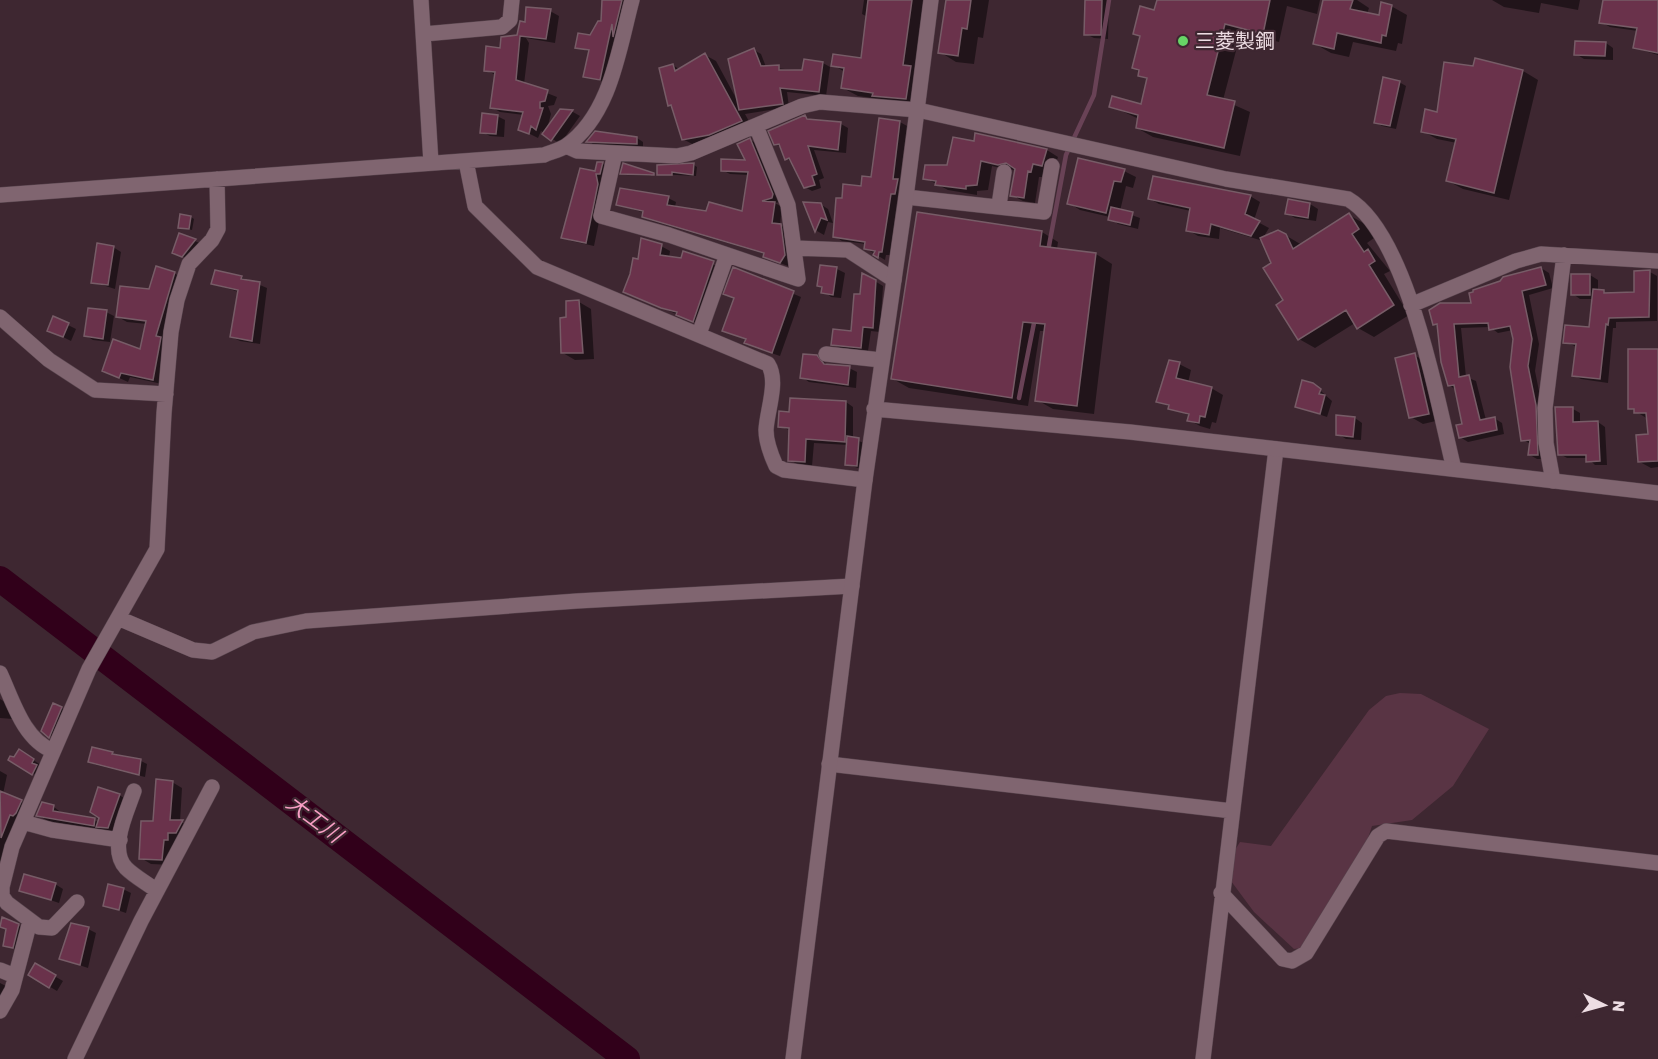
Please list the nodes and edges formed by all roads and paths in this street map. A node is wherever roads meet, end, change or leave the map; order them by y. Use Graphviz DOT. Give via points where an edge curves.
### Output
graph roads {
  1 [pos="421,0"];
  2 [pos="512,0"];
  3 [pos="632,0"];
  4 [pos="931,0"];
  5 [pos="424,34"];
  6 [pos="918,110"];
  7 [pos="756,126"];
  8 [pos="566,146"];
  9 [pos="615,153"];
  10 [pos="466,161"];
  11 [pos="431,163"];
  12 [pos="1052,166"];
  13 [pos="1004,172"];
  14 [pos="217,179"];
  15 [pos="0,195"];
  16 [pos="906,197"];
  17 [pos="999,205"];
  18 [pos="795,248"];
  19 [pos="727,255"];
  20 [pos="1564,255"];
  21 [pos="1658,261"];
  22 [pos="894,280"];
  23 [pos="1411,305"];
  24 [pos="0,317"];
  25 [pos="699,334"];
  26 [pos="826,354"];
  27 [pos="881,360"];
  28 [pos="166,394"];
  29 [pos="874,409"];
  30 [pos="1276,448"];
  31 [pos="1454,469"];
  32 [pos="865,480"];
  33 [pos="1552,481"];
  34 [pos="1658,494"];
  35 [pos="852,586"];
  36 [pos="118,618"];
  37 [pos="0,673"];
  38 [pos="53,751"];
  39 [pos="829,764"];
  40 [pos="212,787"];
  41 [pos="134,791"];
  42 [pos="1232,811"];
  43 [pos="23,822"];
  44 [pos="120,840"];
  45 [pos="6,845"];
  46 [pos="1658,863"];
  47 [pos="157,891"];
  48 [pos="1221,893"];
  49 [pos="77,902"];
  50 [pos="30,921"];
  51 [pos="7,973"];
  52 [pos="0,1011"];
  53 [pos="75,1059"];
  54 [pos="793,1059"];
  55 [pos="1203,1059"];
  1 -- 5 [label="street"];
  2 -- 5 [label="street" via="510,20 502,27"];
  3 -- 8 [label="street" via="609,86 591,119"];
  4 -- 6 [label="street"];
  5 -- 11 [label="street"];
  6 -- 7 [label="street" via="820,102"];
  6 -- 16 [label="street"];
  6 -- 23 [label="street" via="1226,179 1348,199 1361,207 1392,251"];
  7 -- 9 [label="street" via="678,156"];
  7 -- 18 [label="street" via="789,205"];
  8 -- 9 [label="street" via="577,151"];
  8 -- 10 [label="street" via="544,155"];
  9 -- 19 [label="street" via="602,216"];
  10 -- 11 [label="street"];
  10 -- 25 [label="street" via="475,206 537,267"];
  11 -- 14 [label="street"];
  12 -- 17 [label="street" via="1044,213"];
  13 -- 17 [label="street"];
  14 -- 15 [label="street"];
  14 -- 28 [label="street" via="218,229 189,264 183,280 171,332"];
  16 -- 17 [label="street"];
  16 -- 22 [label="street"];
  18 -- 19 [label="street" via="798,279"];
  18 -- 22 [label="street" via="848,250"];
  19 -- 25 [label="street"];
  20 -- 21 [label="street"];
  20 -- 23 [label="street" via="1541,254 1516,261"];
  20 -- 33 [label="street" via="1545,408"];
  22 -- 27 [label="street"];
  23 -- 31 [label="street"];
  24 -- 28 [label="street" via="49,360 95,390"];
  25 -- 32 [label="street" via="762,360 772,369 766,430 776,466"];
  26 -- 27 [label="street"];
  27 -- 29 [label="street"];
  28 -- 36 [label="street" via="157,549"];
  29 -- 30 [label="street"];
  29 -- 32 [label="street"];
  30 -- 31 [label="street"];
  30 -- 42 [label="street"];
  31 -- 33 [label="street"];
  32 -- 35 [label="street"];
  33 -- 34 [label="street"];
  35 -- 36 [label="street" via="306,621 253,633 212,652 193,650"];
  35 -- 39 [label="street"];
  36 -- 38 [label="street" via="89,669"];
  37 -- 38 [label="street" via="31,737"];
  38 -- 43 [label="street"];
  39 -- 42 [label="street"];
  39 -- 54 [label="street"];
  40 -- 47 [label="street"];
  41 -- 44 [label="street"];
  42 -- 48 [label="street"];
  43 -- 44 [label="street"];
  43 -- 45 [label="street"];
  44 -- 47 [label="street" via="120,857 125,867"];
  45 -- 50 [label="street" via="2,896"];
  46 -- 48 [label="street" via="1386,831 1378,836 1306,953 1292,961 1283,959"];
  47 -- 53 [label="street"];
  48 -- 55 [label="street"];
  49 -- 50 [label="street" via="52,928"];
  50 -- 51 [label="street"];
  51 -- 52 [label="street" via="12,990"];
}
